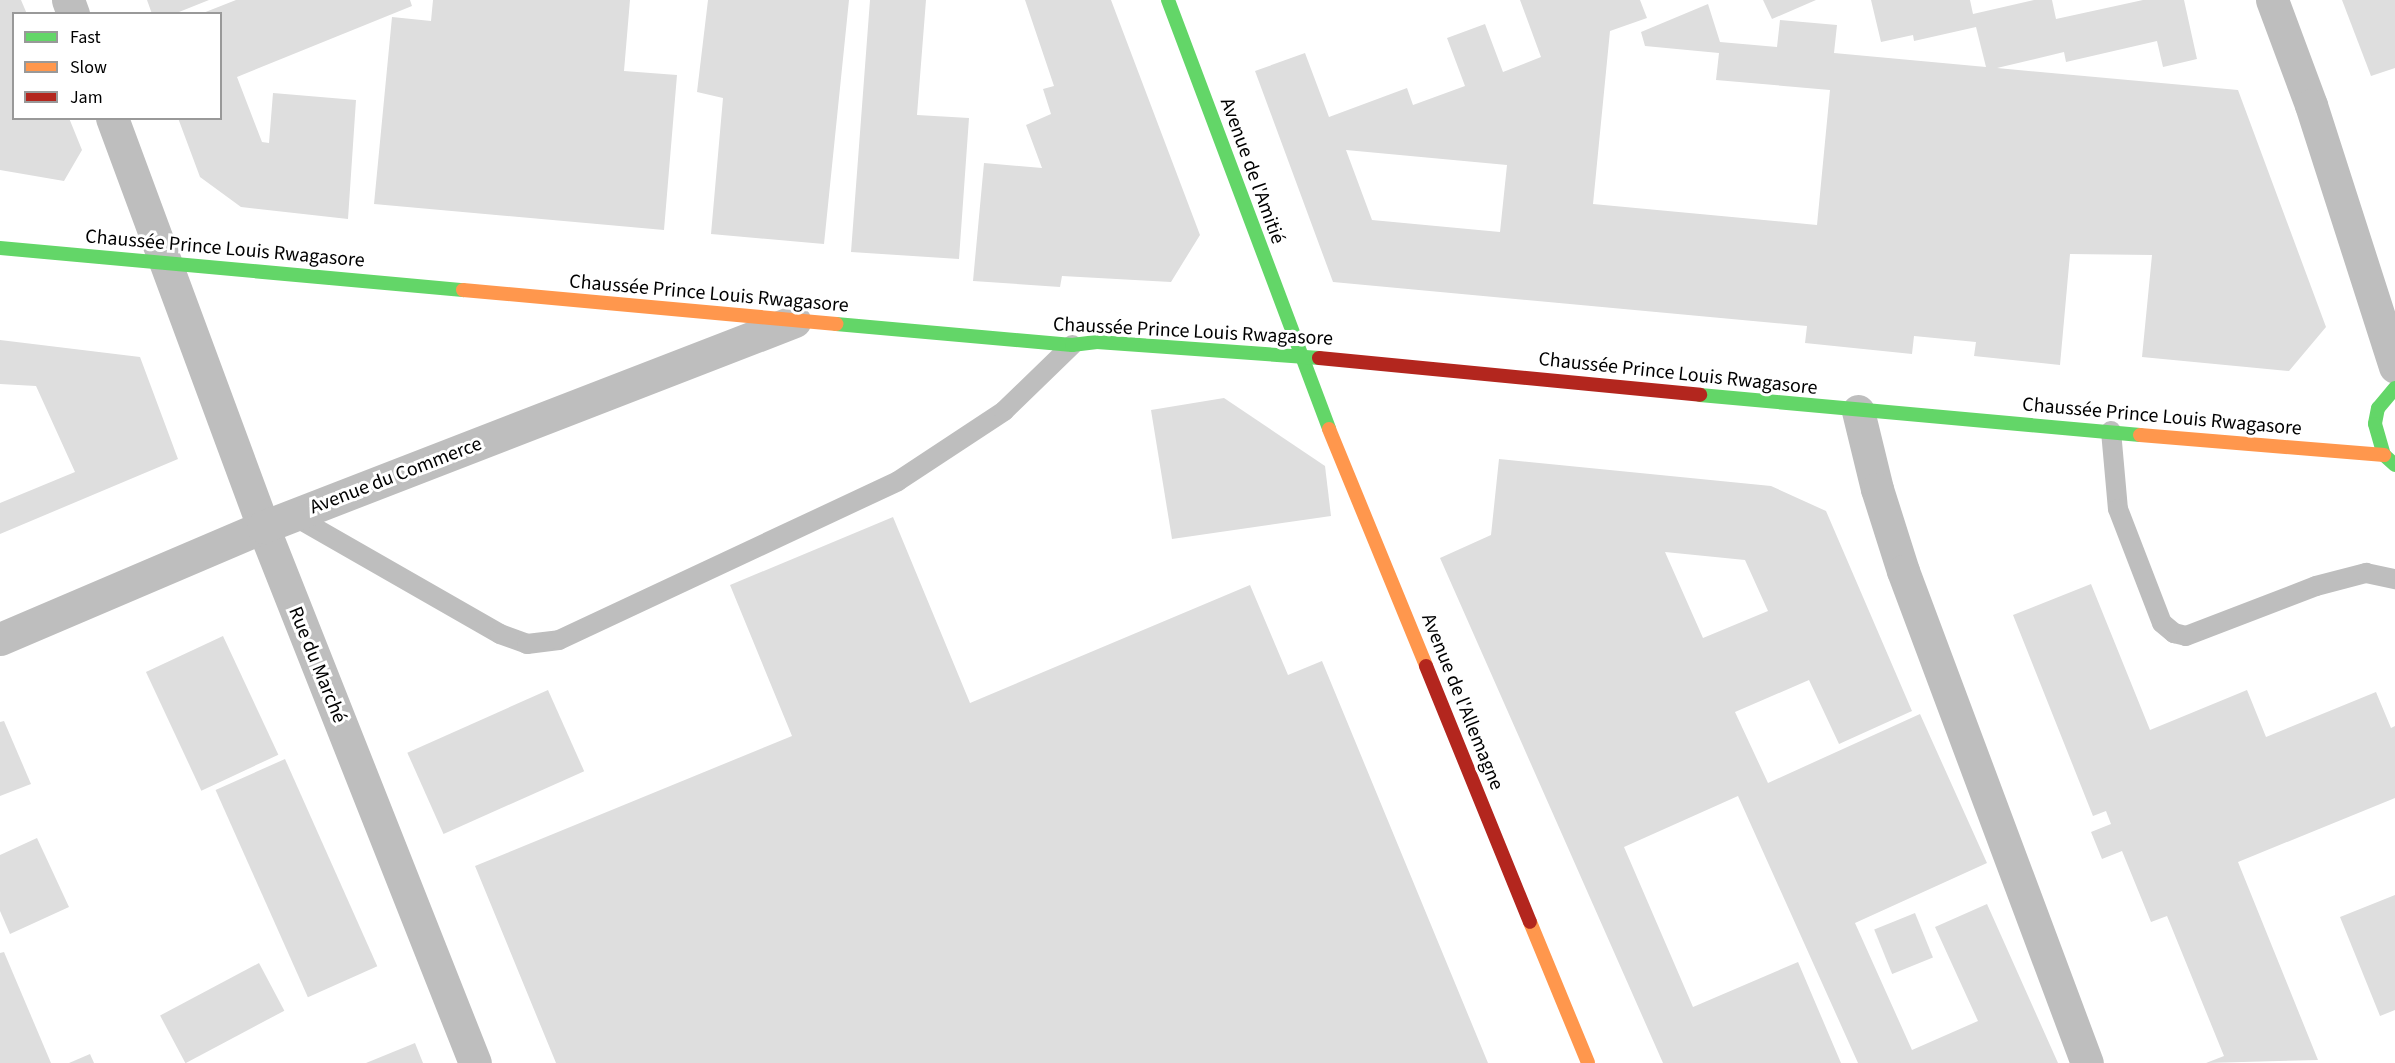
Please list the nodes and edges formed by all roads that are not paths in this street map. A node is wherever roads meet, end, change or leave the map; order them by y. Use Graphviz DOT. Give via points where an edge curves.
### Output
graph roads {
  1 [pos="1168,0"];
  2 [pos="2272,0"];
  3 [pos="113,120"];
  4 [pos="0,248"];
  5 [pos="166,263"];
  6 [pos="795,321"];
  7 [pos="1072,345"];
  8 [pos="1299,356"];
  9 [pos="2395,367"];
  10 [pos="2395,388"];
  11 [pos="1858,411"];
  12 [pos="2111,431"];
  13 [pos="2384,455"];
  14 [pos="2395,465"];
  15 [pos="294,516"];
  16 [pos="262,527"];
  17 [pos="2395,579"];
  18 [pos="0,639"];
  19 [pos="475,1063"];
  20 [pos="1588,1063"];
  21 [pos="2087,1063"];
  1 -- 8 [label="street, Avenue de l'Amitié"];
  2 -- 9 [label="street" via="2311,105"];
  3 -- 5 [label="street, Rue du Marché"];
  4 -- 5 [label="street, Chaussée Prince Louis Rwagasore"];
  5 -- 6 [label="street, Chaussée Prince Louis Rwagasore"];
  5 -- 16 [label="street, Rue du Marché"];
  6 -- 7 [label="street, Chaussée Prince Louis Rwagasore"];
  6 -- 15 [label="street, Avenue du Commerce"];
  7 -- 8 [label="street, Chaussée Prince Louis Rwagasore" via="1097,342"];
  7 -- 15 [label="lane" via="1004,411 898,481 559,640 527,644 500,634"];
  8 -- 11 [label="street, Chaussée Prince Louis Rwagasore"];
  8 -- 20 [label="street, Avenue de l'Allemagne"];
  10 -- 13 [label="street" via="2378,408 2374,423"];
  11 -- 12 [label="street, Chaussée Prince Louis Rwagasore"];
  11 -- 21 [label="street" via="1903,571"];
  12 -- 13 [label="street, Chaussée Prince Louis Rwagasore"];
  12 -- 17 [label="lane" via="2118,509 2162,623 2174,633 2186,636 2316,585 2366,573"];
  13 -- 14 [label="street"];
  15 -- 16 [label="street, Avenue du Commerce"];
  16 -- 18 [label="street, Avenue du Commerce"];
  16 -- 19 [label="street, Rue du Marché"];
}
